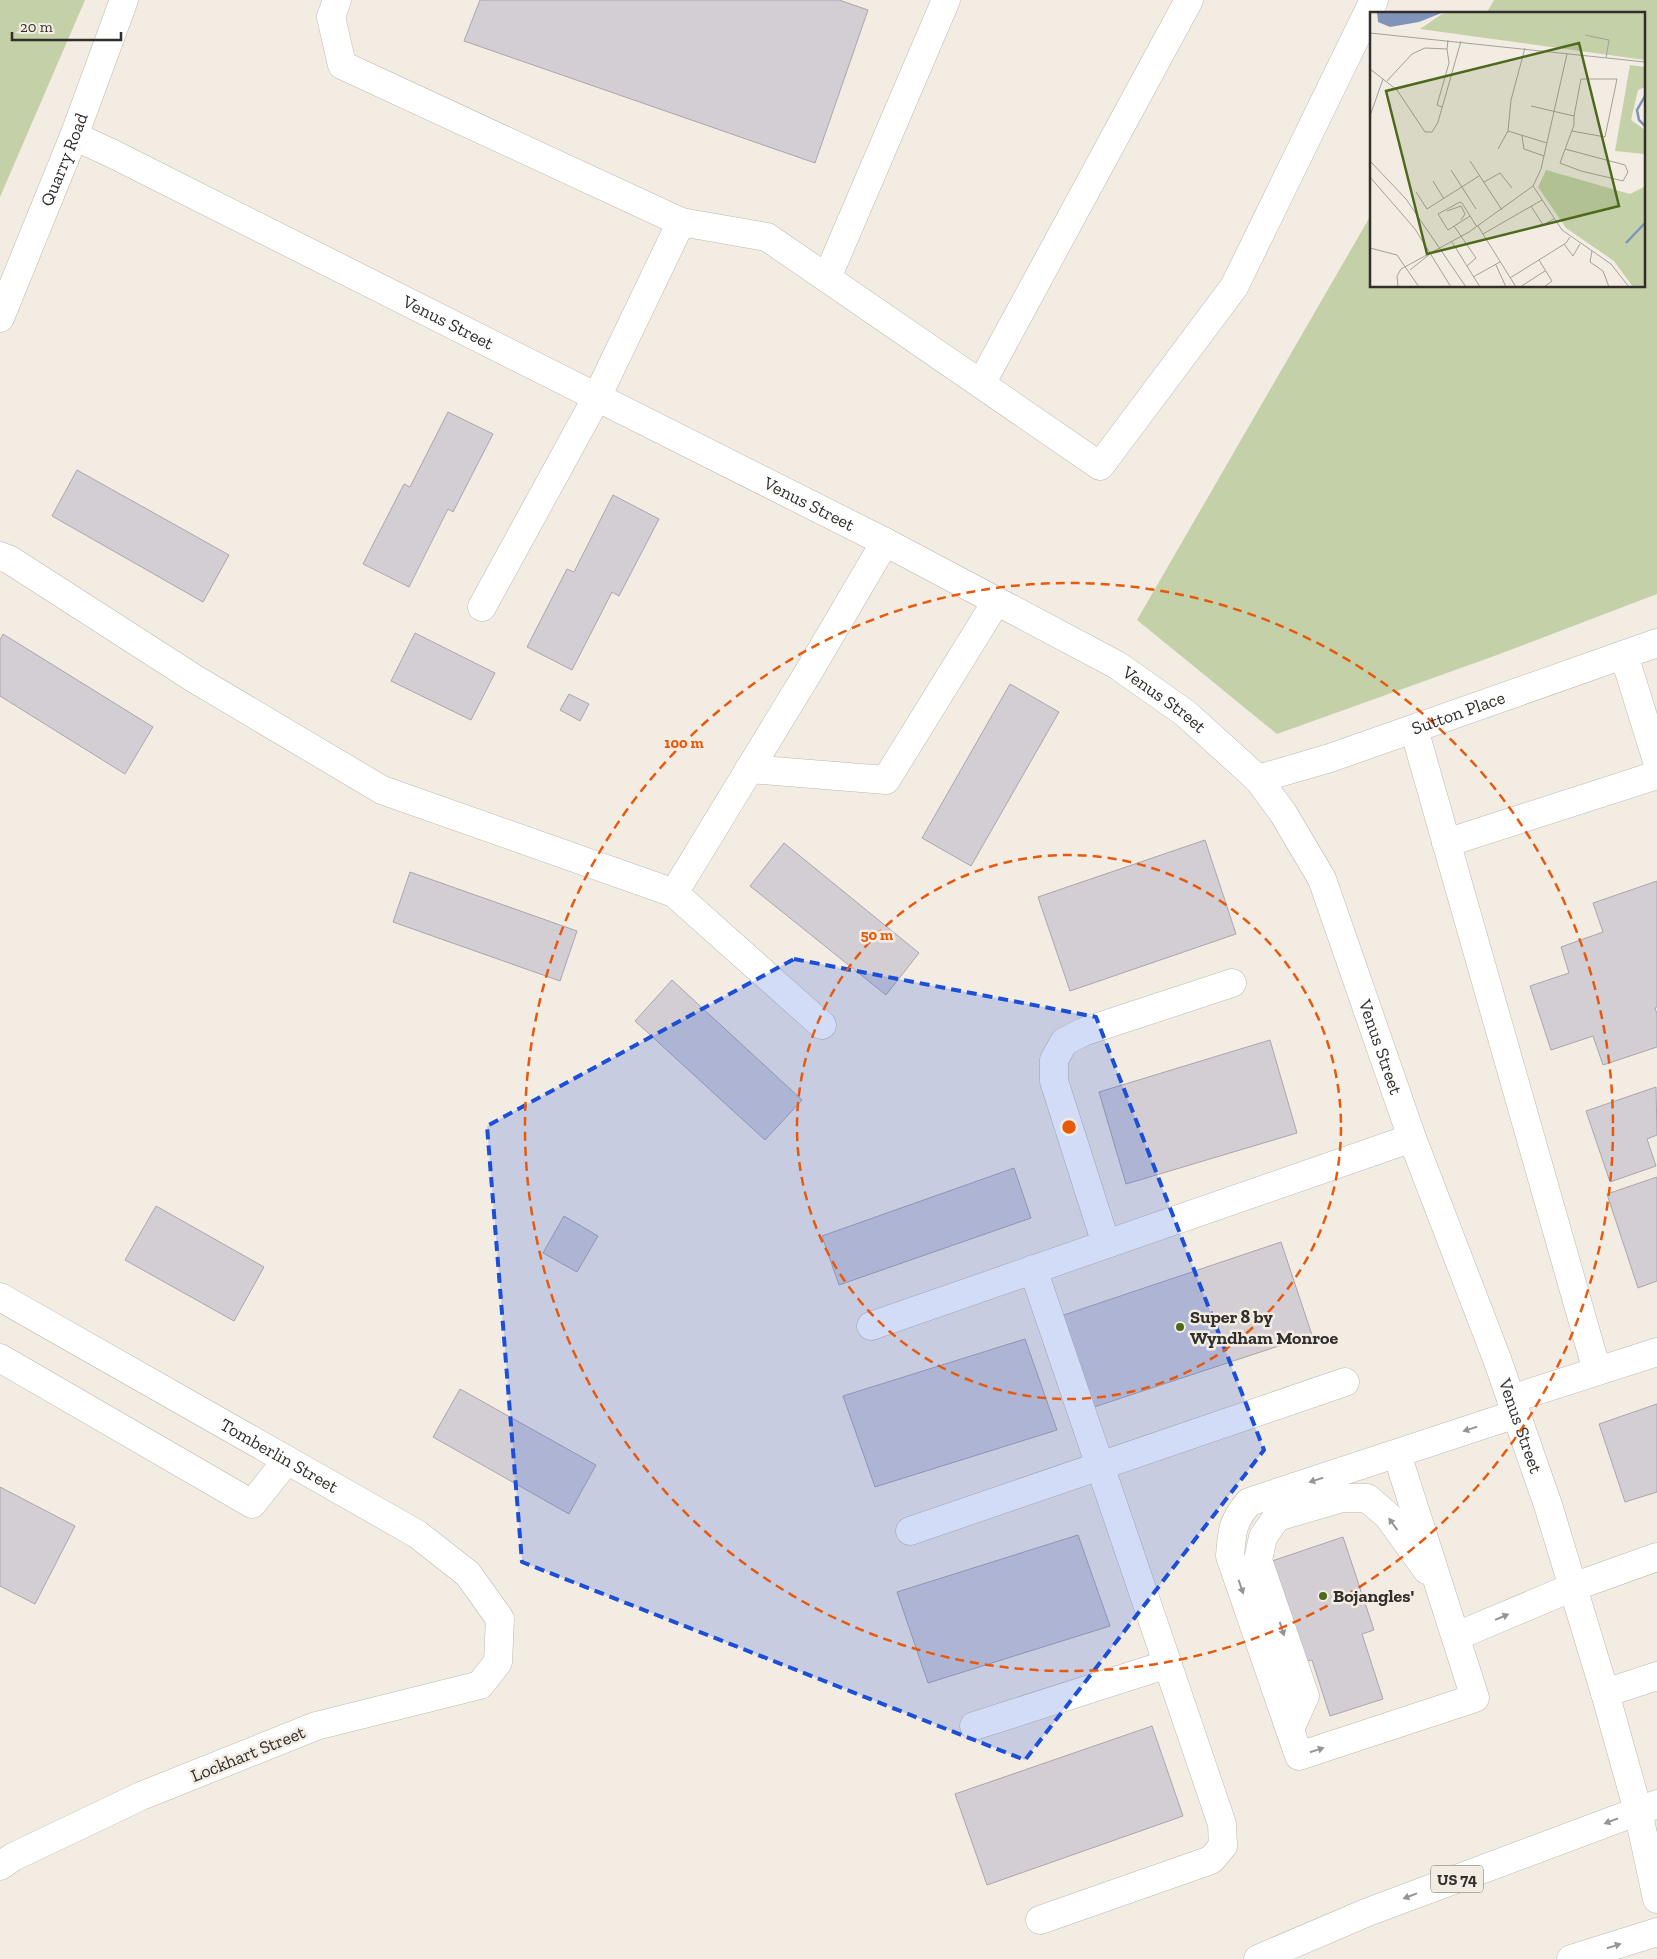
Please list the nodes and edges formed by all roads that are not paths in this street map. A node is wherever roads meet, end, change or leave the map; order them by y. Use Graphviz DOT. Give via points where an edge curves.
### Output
graph roads {
  1 [pos="124,0"];
  2 [pos="337,0"];
  3 [pos="946,0"];
  4 [pos="1189,0"];
  5 [pos="1374,0"];
  6 [pos="74,136"];
  7 [pos="681,222"];
  8 [pos="828,278"];
  9 [pos="0,318"];
  10 [pos="981,384"];
  11 [pos="597,397"];
  12 [pos="885,542"];
  13 [pos="0,556"];
  14 [pos="996,602"];
  15 [pos="482,606"];
  16 [pos="1657,643"];
  17 [pos="1624,655"];
  18 [pos="1414,729"];
  19 [pos="1657,761"];
  20 [pos="749,769"];
  21 [pos="1657,775"];
  22 [pos="1258,779"];
  23 [pos="1446,843"];
  24 [pos="674,893"];
  25 [pos="1232,983"];
  26 [pos="822,1025"];
  27 [pos="1412,1138"];
  28 [pos="1106,1244"];
  29 [pos="1034,1269"];
  30 [pos="0,1297"];
  31 [pos="871,1326"];
  32 [pos="1657,1352"];
  33 [pos="0,1358"];
  34 [pos="1597,1371"];
  35 [pos="1345,1382"];
  36 [pos="1514,1406"];
  37 [pos="1396,1454"];
  38 [pos="287,1460"];
  39 [pos="1101,1466"];
  40 [pos="910,1531"];
  41 [pos="1657,1557"];
  42 [pos="1573,1587"];
  43 [pos="1442,1592"];
  44 [pos="1457,1636"];
  45 [pos="498,1662"];
  46 [pos="1168,1664"];
  47 [pos="1657,1676"];
  48 [pos="1605,1693"];
  49 [pos="974,1726"];
  50 [pos="1290,1729"];
  51 [pos="1648,1807"];
  52 [pos="0,1866"];
  53 [pos="1657,1898"];
  54 [pos="1040,1920"];
  55 [pos="1657,1932"];
  56 [pos="1258,1959"];
  57 [pos="1571,1959"];
  1 -- 6 [label="main road, Quarry Road"];
  2 -- 7 [label="main road" via="331,17 342,65"];
  3 -- 8 [label="main road"];
  4 -- 10 [label="main road"];
  5 -- 10 [label="main road" via="1234,287 1100,466"];
  6 -- 9 [label="main road, Quarry Road"];
  6 -- 11 [label="main road, Venus Street"];
  7 -- 8 [label="main road" via="768,237"];
  7 -- 11 [label="main road"];
  8 -- 10 [label="main road"];
  11 -- 12 [label="main road, Venus Street"];
  11 -- 15 [label="main road"];
  12 -- 14 [label="main road, Venus Street"];
  12 -- 20 [label="main road"];
  13 -- 24 [label="main road" via="195,679 382,790"];
  14 -- 20 [label="main road" via="886,780"];
  14 -- 22 [label="main road, Venus Street" via="1117,665 1185,713"];
  16 -- 17 [label="main road, Sutton Place"];
  17 -- 18 [label="main road, Sutton Place"];
  17 -- 19 [label="main road"];
  18 -- 22 [label="main road, Sutton Place"];
  18 -- 23 [label="main road"];
  20 -- 24 [label="main road"];
  21 -- 23 [label="main road"];
  22 -- 27 [label="main road, Venus Street" via="1322,879"];
  23 -- 34 [label="main road"];
  24 -- 26 [label="main road"];
  25 -- 28 [label="main road" via="1083,1032 1064,1042 1054,1060 1054,1081"];
  27 -- 28 [label="main road"];
  27 -- 36 [label="main road, Venus Street"];
  28 -- 29 [label="main road"];
  29 -- 31 [label="main road"];
  29 -- 39 [label="main road"];
  30 -- 38 [label="main road, Tomberlin Street"];
  32 -- 34 [label="main road"];
  33 -- 38 [label="main road" via="252,1504"];
  34 -- 36 [label="main road"];
  35 -- 39 [label="main road"];
  36 -- 37 [label="main road, one-way"];
  36 -- 42 [label="main road, Venus Street"];
  37 -- 43 [label="main road"];
  37 -- 50 [label="main road, one-way" via="1249,1502 1238,1515 1230,1556"];
  38 -- 45 [label="main road, Tomberlin Street" via="417,1534 468,1574 500,1619"];
  39 -- 40 [label="main road"];
  39 -- 46 [label="main road"];
  41 -- 42 [label="main road"];
  44 -- 42 [label="main road, one-way"];
  42 -- 48 [label="main road, Venus Street"];
  43 -- 44 [label="main road"];
  43 -- 50 [label="main road, one-way" via="1388,1516 1367,1498 1342,1498 1277,1518 1263,1537 1258,1560 1305,1696"];
  50 -- 44 [label="main road, one-way" via="1299,1756 1476,1698"];
  45 -- 52 [label="main road, Lockhart Street" via="480,1685 316,1726 141,1796 13,1856"];
  46 -- 49 [label="main road"];
  46 -- 54 [label="main road" via="1222,1824 1223,1846 1210,1860"];
  47 -- 48 [label="main road"];
  48 -- 51 [label="main road, Venus Street"];
  51 -- 53 [label="main road, Venus Street"];
  51 -- 56 [label="main road, US 74, one-way" via="1377,1909"];
  57 -- 55 [label="main road, one-way"];
}
